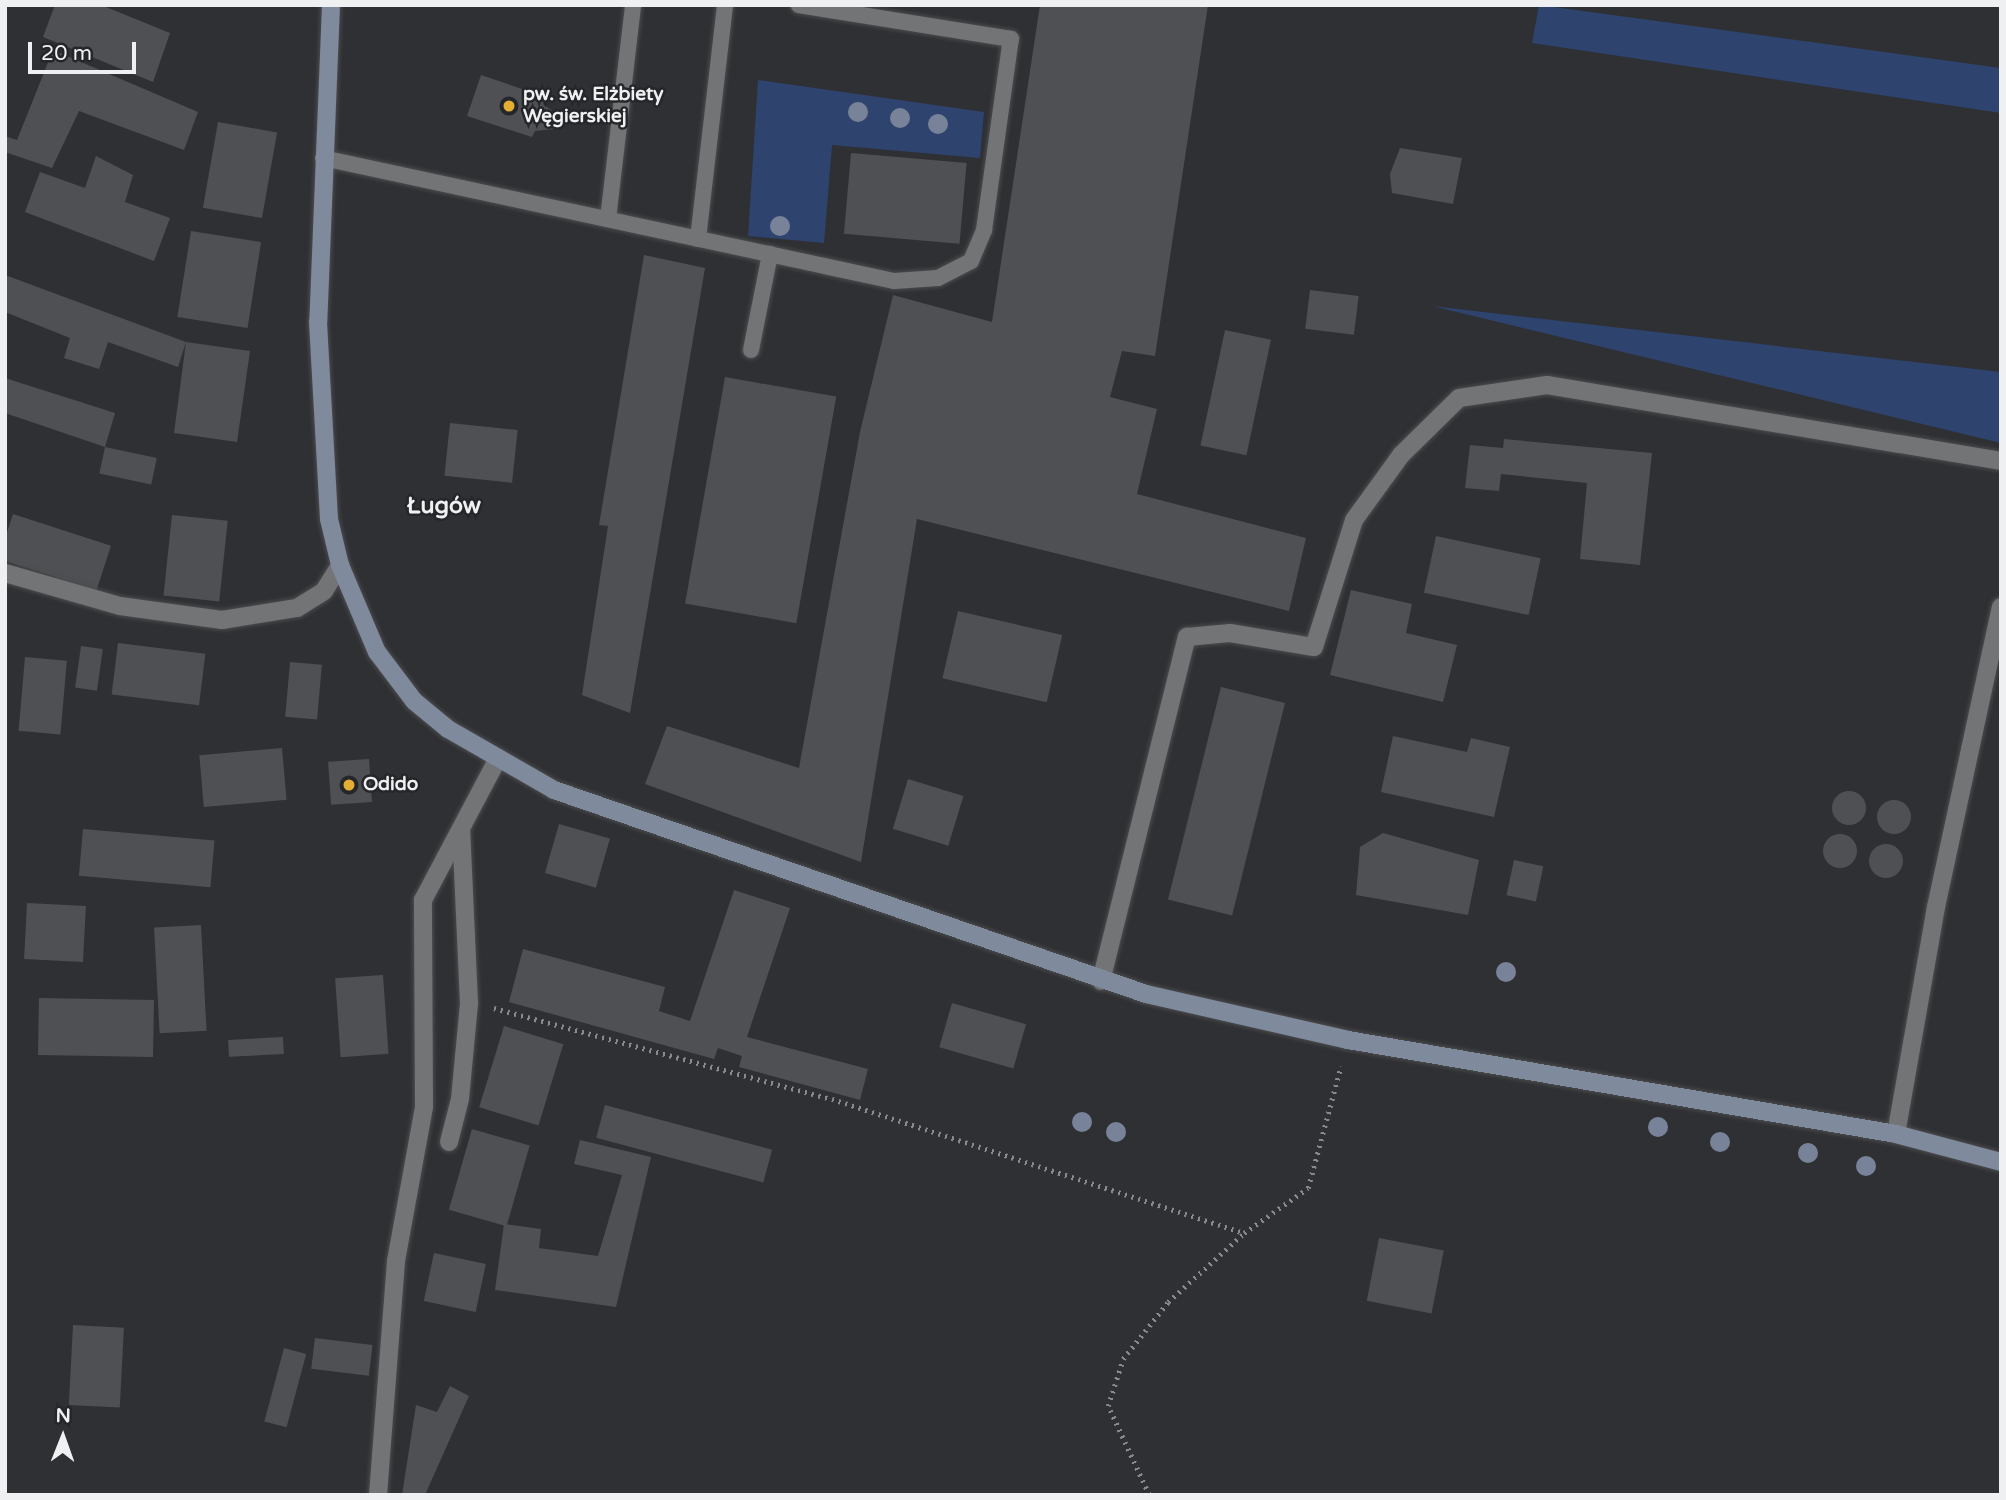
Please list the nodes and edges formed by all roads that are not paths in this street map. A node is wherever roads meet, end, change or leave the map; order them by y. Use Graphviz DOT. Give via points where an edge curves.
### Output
graph roads {
  1 [pos="331,5"];
  2 [pos="632,5"];
  3 [pos="725,5"];
  4 [pos="799,5"];
  5 [pos="323,158"];
  6 [pos="608,219"];
  7 [pos="698,239"];
  8 [pos="770,254"];
  9 [pos="751,350"];
  10 [pos="2001,461"];
  11 [pos="340,565"];
  12 [pos="5,573"];
  13 [pos="2001,607"];
  14 [pos="497,760"];
  15 [pos="461,829"];
  16 [pos="1101,981"];
  17 [pos="1896,1134"];
  18 [pos="449,1142"];
  19 [pos="2001,1162"];
  20 [pos="378,1495"];
  1 -- 5 [label="street"];
  2 -- 6 [label="lane"];
  3 -- 7 [label="lane"];
  4 -- 8 [label="lane" via="1011,39 984,230 971,261 938,278 894,281"];
  5 -- 6 [label="lane"];
  5 -- 11 [label="street" via="321,456"];
  6 -- 7 [label="lane"];
  7 -- 8 [label="lane"];
  8 -- 9 [label="lane"];
  10 -- 16 [label="street" via="1547,385 1459,398 1401,455 1354,520 1314,647 1230,632 1187,637"];
  11 -- 12 [label="street" via="324,591 297,608 222,620 120,606"];
  11 -- 14 [label="street" via="377,652 414,701"];
  13 -- 17 [label="street" via="1936,906"];
  14 -- 15 [label="street"];
  14 -- 16 [label="street" via="554,790"];
  15 -- 18 [label="street" via="469,1003 460,1099"];
  15 -- 20 [label="street" via="423,900 424,1107 396,1261"];
  16 -- 17 [label="street" via="1348,1040"];
  17 -- 19 [label="street"];
}
